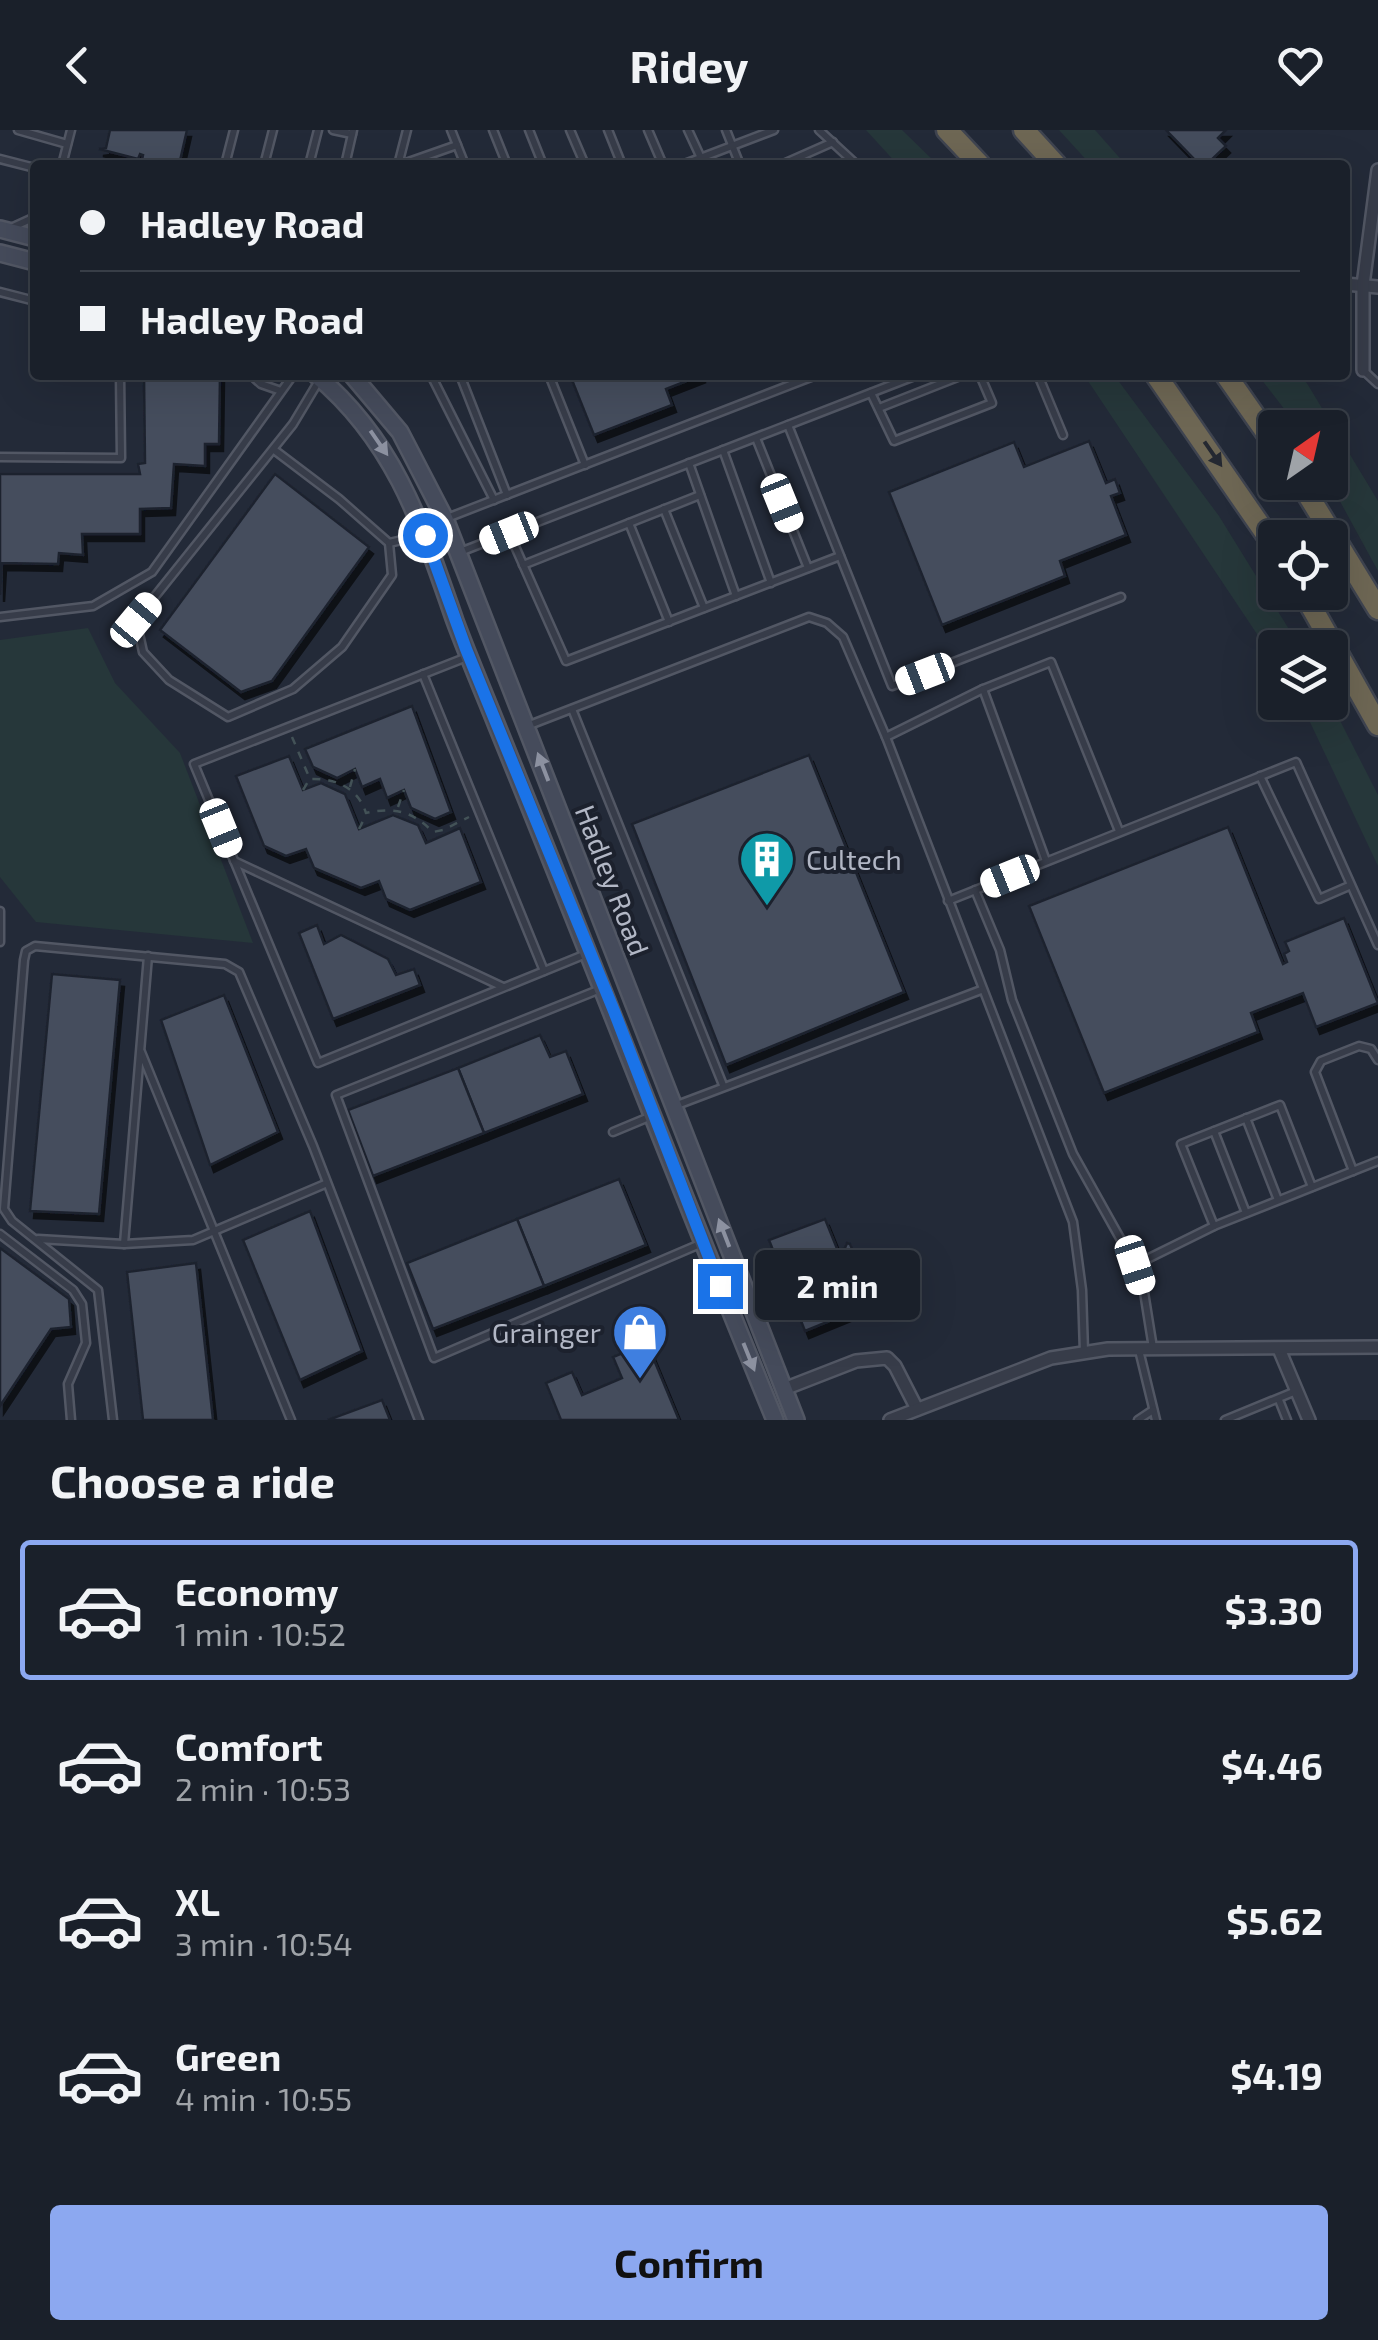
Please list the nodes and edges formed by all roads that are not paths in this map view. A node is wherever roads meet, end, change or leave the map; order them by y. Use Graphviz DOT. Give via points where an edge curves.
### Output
graph roads {
  1 [pos="18,130"];
  2 [pos="71,130"];
  3 [pos="234,130"];
  4 [pos="273,130"];
  5 [pos="318,130"];
  6 [pos="333,130"];
  7 [pos="407,130"];
  8 [pos="452,130"];
  9 [pos="493,130"];
  10 [pos="529,130"];
  11 [pos="570,130"];
  12 [pos="608,130"];
  13 [pos="648,130"];
  14 [pos="688,130"];
  15 [pos="726,130"];
  16 [pos="819,130"];
  17 [pos="947,130"];
  18 [pos="1024,130"];
  19 [pos="770,131"];
  20 [pos="353,132"];
  21 [pos="832,142"];
  22 [pos="67,144"];
  23 [pos="457,145"];
  24 [pos="732,146"];
  25 [pos="701,158"];
  26 [pos="0,159"];
  27 [pos="63,160"];
  28 [pos="226,160"];
  29 [pos="265,160"];
  30 [pos="310,160"];
  31 [pos="345,160"];
  32 [pos="400,160"];
  33 [pos="414,160"];
  34 [pos="463,160"];
  35 [pos="505,160"];
  36 [pos="541,160"];
  37 [pos="582,160"];
  38 [pos="620,160"];
  39 [pos="661,160"];
  40 [pos="696,160"];
  41 [pos="738,160"];
  42 [pos="791,160"];
  43 [pos="852,160"];
  44 [pos="975,160"];
  45 [pos="1051,160"];
  46 [pos="30,167"];
  47 [pos="1378,170"];
  48 [pos="30,219"];
  49 [pos="2,229"];
  50 [pos="30,237"];
  51 [pos="0,253"];
  52 [pos="30,261"];
  53 [pos="1350,284"];
  54 [pos="1363,285"];
  55 [pos="1378,287"];
  56 [pos="0,292"];
  57 [pos="30,300"];
  58 [pos="1363,370"];
  59 [pos="120,380"];
  60 [pos="257,380"];
  61 [pos="289,380"];
  62 [pos="316,380"];
  63 [pos="322,380"];
  64 [pos="356,380"];
  65 [pos="433,380"];
  66 [pos="462,380"];
  67 [pos="550,380"];
  68 [pos="803,380"];
  69 [pos="905,380"];
  70 [pos="951,380"];
  71 [pos="982,380"];
  72 [pos="1040,380"];
  73 [pos="1159,380"];
  74 [pos="1230,380"];
  75 [pos="1378,384"];
  76 [pos="281,392"];
  77 [pos="872,393"];
  78 [pos="879,408"];
  79 [pos="1258,420"];
  80 [pos="788,425"];
  81 [pos="1063,436"];
  82 [pos="756,438"];
  83 [pos="273,450"];
  84 [pos="723,450"];
  85 [pos="0,458"];
  86 [pos="689,464"];
  87 [pos="585,465"];
  88 [pos="506,495"];
  89 [pos="700,495"];
  90 [pos="494,500"];
  91 [pos="1311,500"];
  92 [pos="664,509"];
  93 [pos="446,519"];
  94 [pos="1258,522"];
  95 [pos="629,523"];
  96 [pos="423,530"];
  97 [pos="509,533"];
  98 [pos="389,543"];
  99 [pos="459,553"];
  100 [pos="840,556"];
  101 [pos="524,565"];
  102 [pos="808,568"];
  103 [pos="771,583"];
  104 [pos="736,596"];
  105 [pos="1121,597"];
  106 [pos="704,608"];
  107 [pos="1378,609"];
  108 [pos="1313,610"];
  109 [pos="0,617"];
  110 [pos="669,622"];
  111 [pos="468,656"];
  112 [pos="423,674"];
  113 [pos="983,688"];
  114 [pos="572,708"];
  115 [pos="527,726"];
  116 [pos="1378,726"];
  117 [pos="886,737"];
  118 [pos="1260,776"];
  119 [pos="1118,831"];
  120 [pos="234,860"];
  121 [pos="1046,861"];
  122 [pos="1349,886"];
  123 [pos="974,890"];
  124 [pos="948,901"];
  125 [pos="0,911"];
  126 [pos="0,942"];
  127 [pos="1378,944"];
  128 [pos="590,952"];
  129 [pos="148,956"];
  130 [pos="544,971"];
  131 [pos="504,987"];
  132 [pos="604,988"];
  133 [pos="981,990"];
  134 [pos="141,1052"];
  135 [pos="1378,1060"];
  136 [pos="723,1086"];
  137 [pos="676,1105"];
  138 [pos="653,1115"];
  139 [pos="1246,1118"];
  140 [pos="1214,1131"];
  141 [pos="614,1132"];
  142 [pos="1378,1162"];
  143 [pos="1353,1172"];
  144 [pos="325,1184"];
  145 [pos="1312,1187"];
  146 [pos="1278,1200"];
  147 [pos="1246,1213"];
  148 [pos="1214,1226"];
  149 [pos="214,1230"];
  150 [pos="0,1234"];
  151 [pos="38,1239"];
  152 [pos="702,1243"];
  153 [pos="124,1244"];
  154 [pos="1135,1265"];
  155 [pos="1378,1346"];
  156 [pos="1139,1349"];
  157 [pos="1153,1349"];
  158 [pos="1279,1349"];
  159 [pos="1084,1353"];
  160 [pos="784,1390"];
  161 [pos="1297,1391"];
  162 [pos="1279,1400"];
  163 [pos="917,1409"];
  164 [pos="1152,1410"];
  165 [pos="71,1420"];
  166 [pos="112,1420"];
  167 [pos="290,1420"];
  168 [pos="419,1420"];
  169 [pos="775,1420"];
  170 [pos="796,1420"];
  171 [pos="890,1420"];
  172 [pos="1138,1420"];
  173 [pos="1156,1420"];
  174 [pos="1225,1420"];
  175 [pos="1287,1420"];
  176 [pos="1309,1420"];
  1 -- 22 [label="lane"];
  2 -- 22 [label="lane"];
  3 -- 28 [label="lane"];
  4 -- 29 [label="lane"];
  5 -- 30 [label="lane"];
  6 -- 20 [label="lane"];
  7 -- 32 [label="lane"];
  8 -- 23 [label="lane"];
  9 -- 35 [label="lane"];
  10 -- 36 [label="lane"];
  11 -- 37 [label="lane"];
  12 -- 38 [label="lane"];
  13 -- 39 [label="lane"];
  14 -- 25 [label="lane"];
  15 -- 24 [label="lane"];
  16 -- 21 [label="lane"];
  17 -- 44 [label="highway"];
  18 -- 45 [label="highway"];
  19 -- 24 [label="lane"];
  20 -- 31 [label="lane"];
  21 -- 42 [label="lane"];
  21 -- 43 [label="lane"];
  22 -- 27 [label="lane"];
  23 -- 33 [label="lane"];
  23 -- 34 [label="lane"];
  24 -- 25 [label="lane"];
  24 -- 41 [label="lane"];
  25 -- 40 [label="lane"];
  26 -- 46 [label="lane"];
  47 -- 54 [label="street"];
  48 -- 49 [label="lane"];
  49 -- 50 [label="main road"];
  51 -- 52 [label="main road"];
  53 -- 54 [label="street"];
  54 -- 55 [label="street"];
  54 -- 58 [label="street"];
  56 -- 57 [label="lane"];
  58 -- 75 [label="lane"];
  59 -- 85 [label="lane" via="121,458"];
  60 -- 76 [label="lane"];
  61 -- 76 [label="lane"];
  62 -- 83 [label="lane"];
  63 -- 96 [label="main road, Hadley Road, one-way" via="372,432"];
  64 -- 93 [label="main road, Hadley Road" via="400,432"];
  65 -- 90 [label="lane"];
  66 -- 88 [label="lane"];
  67 -- 87 [label="lane"];
  68 -- 87 [label="lane"];
  69 -- 77 [label="lane"];
  70 -- 78 [label="lane"];
  71 -- 78 [label="lane" via="992,403 894,441"];
  72 -- 81 [label="lane"];
  73 -- 94 [label="highway, one-way"];
  74 -- 79 [label="highway"];
  76 -- 109 [label="lane" via="152,572 93,606"];
  77 -- 78 [label="lane"];
  77 -- 80 [label="lane"];
  80 -- 82 [label="lane"];
  80 -- 100 [label="lane"];
  82 -- 84 [label="lane"];
  82 -- 102 [label="lane"];
  83 -- 98 [label="lane"];
  83 -- 98 [label="lane" via="136,620 142,652 169,680 228,717 292,689 342,647 392,576"];
  84 -- 86 [label="lane"];
  84 -- 103 [label="lane"];
  86 -- 89 [label="lane"];
  86 -- 97 [label="lane"];
  87 -- 88 [label="lane"];
  88 -- 90 [label="lane"];
  89 -- 92 [label="lane"];
  89 -- 104 [label="lane"];
  90 -- 93 [label="lane"];
  91 -- 107 [label="highway"];
  92 -- 95 [label="lane"];
  92 -- 106 [label="lane"];
  93 -- 96 [label="main road"];
  93 -- 99 [label="main road, Hadley Road"];
  95 -- 101 [label="lane"];
  95 -- 110 [label="lane"];
  96 -- 98 [label="lane"];
  96 -- 111 [label="main road, Hadley Road"];
  97 -- 99 [label="lane"];
  97 -- 101 [label="lane"];
  99 -- 115 [label="main road, Hadley Road"];
  100 -- 102 [label="lane"];
  100 -- 105 [label="lane" via="892,686"];
  101 -- 110 [label="lane" via="566,662"];
  102 -- 103 [label="lane"];
  103 -- 104 [label="lane"];
  104 -- 106 [label="lane"];
  106 -- 110 [label="lane"];
  108 -- 116 [label="highway"];
  111 -- 112 [label="lane"];
  111 -- 128 [label="main road, Hadley Road"];
  112 -- 120 [label="lane" via="194,764"];
  112 -- 130 [label="lane"];
  113 -- 117 [label="lane"];
  113 -- 119 [label="lane" via="1052,662"];
  113 -- 121 [label="lane"];
  114 -- 115 [label="lane"];
  114 -- 117 [label="lane" via="809,617 843,637"];
  114 -- 136 [label="lane"];
  137 -- 115 [label="main road, Hadley Road, one-way"];
  117 -- 124 [label="lane"];
  118 -- 119 [label="lane"];
  118 -- 122 [label="lane" via="1319,898"];
  118 -- 122 [label="lane" via="1296,762"];
  119 -- 121 [label="lane"];
  120 -- 131 [label="lane"];
  120 -- 131 [label="lane" via="318,1064"];
  121 -- 123 [label="lane"];
  122 -- 127 [label="lane"];
  123 -- 124 [label="lane"];
  123 -- 154 [label="lane" via="1073,1154"];
  124 -- 133 [label="lane"];
  125 -- 126 [label="lane"];
  128 -- 130 [label="lane"];
  128 -- 132 [label="main road, Hadley Road"];
  129 -- 134 [label="lane"];
  129 -- 144 [label="lane" via="225,964 240,972"];
  129 -- 151 [label="lane" via="35,946 26,951 3,1196 12,1220"];
  130 -- 131 [label="lane"];
  132 -- 138 [label="main road, Hadley Road"];
  132 -- 152 [label="lane" via="336,1094 434,1358"];
  133 -- 136 [label="lane"];
  133 -- 159 [label="lane" via="1073,1222"];
  134 -- 149 [label="lane"];
  134 -- 153 [label="lane"];
  135 -- 143 [label="lane" via="1372,1049 1359,1046 1321,1061 1315,1072"];
  136 -- 137 [label="lane"];
  160 -- 137 [label="main road, Hadley Road, one-way"];
  138 -- 141 [label="lane"];
  138 -- 152 [label="main road, Hadley Road"];
  139 -- 140 [label="lane"];
  139 -- 145 [label="lane" via="1280,1105"];
  139 -- 146 [label="lane"];
  140 -- 147 [label="lane"];
  140 -- 148 [label="lane" via="1180,1144"];
  142 -- 143 [label="lane"];
  143 -- 145 [label="lane"];
  144 -- 149 [label="lane"];
  144 -- 168 [label="lane"];
  145 -- 146 [label="lane"];
  146 -- 147 [label="lane"];
  147 -- 148 [label="lane"];
  148 -- 154 [label="lane"];
  149 -- 153 [label="lane" via="192,1240"];
  149 -- 167 [label="lane"];
  150 -- 165 [label="lane" via="82,1304 86,1343 68,1384"];
  151 -- 153 [label="lane"];
  151 -- 166 [label="lane" via="98,1290"];
  152 -- 169 [label="main road, Hadley Road, one-way"];
  154 -- 157 [label="lane"];
  155 -- 158 [label="street"];
  156 -- 157 [label="street"];
  156 -- 159 [label="street"];
  156 -- 164 [label="lane"];
  157 -- 158 [label="street"];
  158 -- 161 [label="street"];
  159 -- 163 [label="street" via="1008,1372"];
  160 -- 163 [label="street" via="856,1361 888,1358"];
  160 -- 170 [label="main road, Hadley Road"];
  161 -- 162 [label="lane"];
  161 -- 176 [label="street"];
  162 -- 174 [label="lane"];
  162 -- 175 [label="lane"];
  163 -- 171 [label="street"];
  164 -- 172 [label="lane"];
  164 -- 173 [label="lane"];
}
